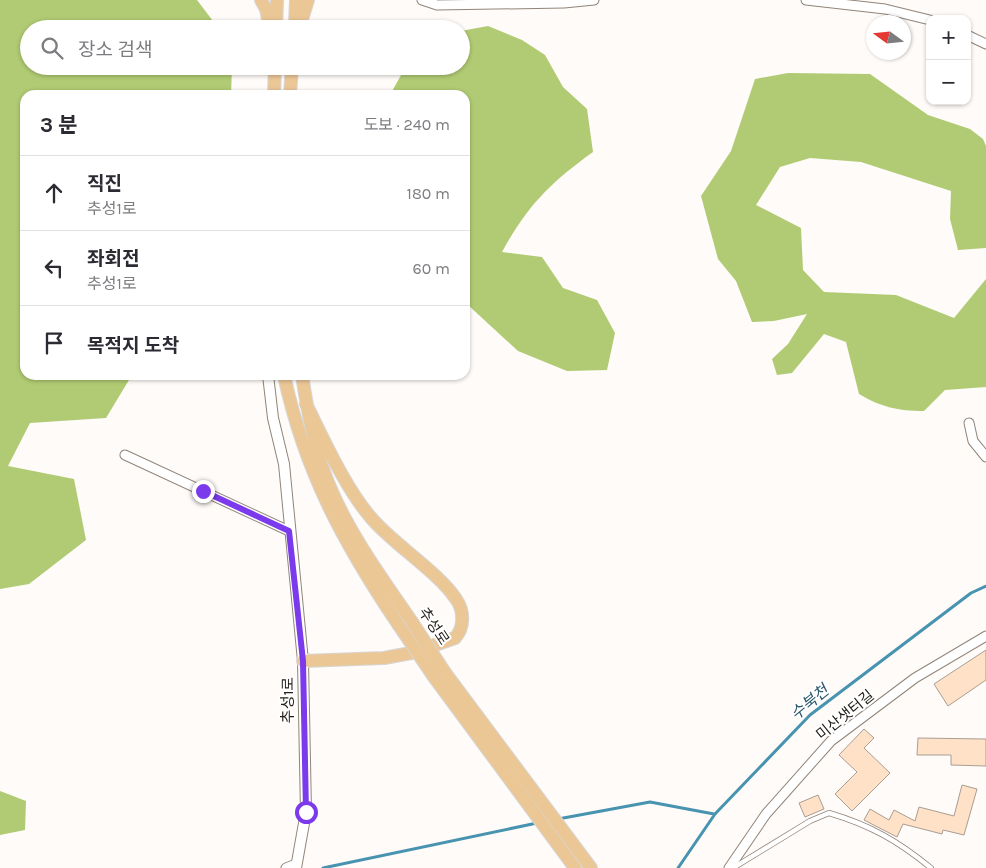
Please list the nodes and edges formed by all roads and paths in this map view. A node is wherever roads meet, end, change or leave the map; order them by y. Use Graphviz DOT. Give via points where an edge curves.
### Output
graph roads {
  1 [pos="261,0"];
  2 [pos="277,0"];
  3 [pos="296,0"];
  4 [pos="308,0"];
  5 [pos="422,0"];
  6 [pos="594,0"];
  7 [pos="806,0"];
  8 [pos="926,19"];
  9 [pos="268,20"];
  10 [pos="276,20"];
  11 [pos="295,20"];
  12 [pos="302,20"];
  13 [pos="971,37"];
  14 [pos="986,44"];
  15 [pos="275,75"];
  16 [pos="291,75"];
  17 [pos="274,90"];
  18 [pos="290,90"];
  19 [pos="269,380"];
  20 [pos="285,380"];
  21 [pos="303,380"];
  22 [pos="306,404"];
  23 [pos="969,423"];
  24 [pos="125,455"];
  25 [pos="986,457"];
  26 [pos="289,531"];
  27 [pos="986,636"];
  28 [pos="303,661"];
  29 [pos="440,675"];
  30 [pos="530,797"];
  31 [pos="296,866"];
  32 [pos="286,868"];
  33 [pos="575,868"];
  34 [pos="591,868"];
  35 [pos="728,868"];
  36 [pos="733,868"];
  37 [pos="931,868"];
  1 -- 9 [label="main road"];
  2 -- 10 [label="main road"];
  3 -- 11 [label="main road"];
  4 -- 12 [label="main road"];
  5 -- 6 [label="street" via="437,5"];
  7 -- 8 [label="street" via="885,9"];
  13 -- 14 [label="street"];
  15 -- 17 [label="main road"];
  16 -- 18 [label="main road"];
  19 -- 26 [label="street, 추성1로" via="273,418 284,464"];
  20 -- 29 [label="main road, 추성로, bridge" via="305,454 359,566 398,624"];
  21 -- 22 [label="main road, 추성로"];
  22 -- 28 [label="main road" via="338,467 372,518 457,599 462,612 462,626 456,638 411,653 384,658"];
  22 -- 29 [label="main road, 추성로, bridge" via="332,494 369,559 412,622"];
  23 -- 25 [label="street" via="973,441"];
  24 -- 26 [label="street"];
  26 -- 28 [label="street, 추성1로"];
  27 -- 35 [label="street, 미산샛터길" via="915,678 831,741 766,814"];
  28 -- 31 [label="street, 추성1로" via="306,812"];
  29 -- 30 [label="main road, 추성로"];
  30 -- 33 [label="main road, 추성로"];
  30 -- 34 [label="main road, 추성로"];
  31 -- 32 [label="street"];
  36 -- 37 [label="lane" via="829,812 862,823 899,843"];
}
